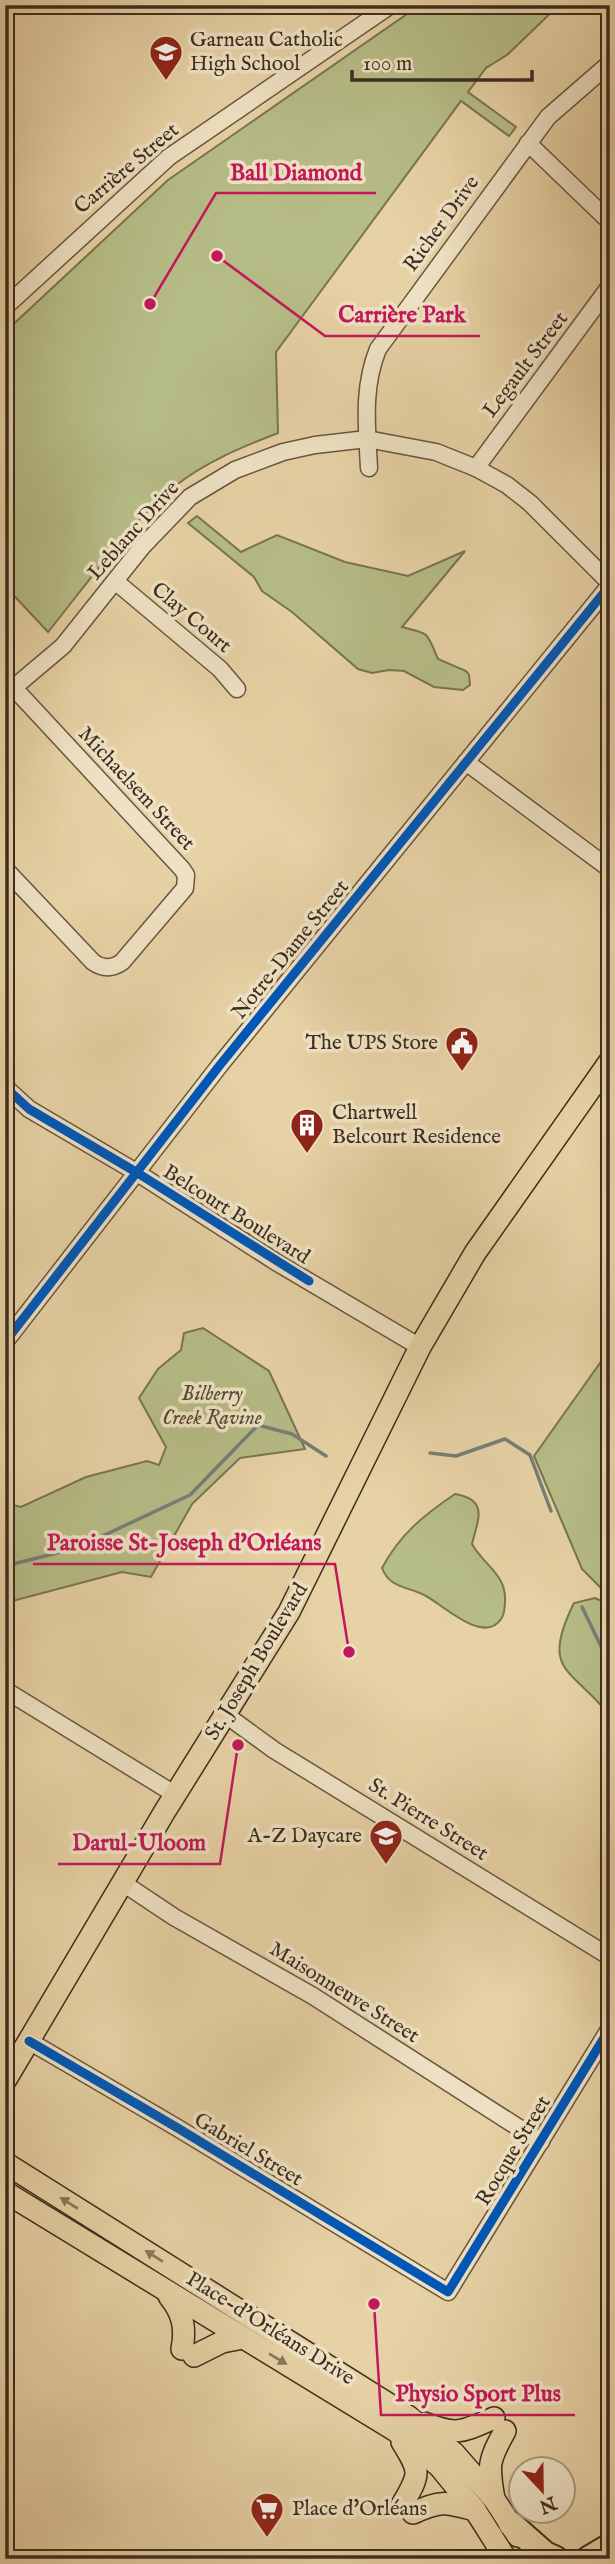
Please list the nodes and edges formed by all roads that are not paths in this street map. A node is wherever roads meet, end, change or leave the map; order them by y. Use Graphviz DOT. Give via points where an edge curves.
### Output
graph roads {
  1 [pos="391,5"];
  2 [pos="610,63"];
  3 [pos="528,144"];
  4 [pos="610,222"];
  5 [pos="610,286"];
  6 [pos="5,307"];
  7 [pos="367,439"];
  8 [pos="369,468"];
  9 [pos="476,468"];
  10 [pos="115,581"];
  11 [pos="610,584"];
  12 [pos="237,689"];
  13 [pos="10,692"];
  14 [pos="466,762"];
  15 [pos="5,869"];
  16 [pos="610,869"];
  17 [pos="610,1061"];
  18 [pos="5,1087"];
  19 [pos="136,1172"];
  20 [pos="6,1341"];
  21 [pos="419,1347"];
  22 [pos="5,1690"];
  23 [pos="226,1715"];
  24 [pos="176,1795"];
  25 [pos="123,1883"];
  26 [pos="610,1957"];
  27 [pos="610,2028"];
  28 [pos="29,2041"];
  29 [pos="5,2081"];
  30 [pos="541,2142"];
  31 [pos="5,2163"];
  32 [pos="5,2192"];
  33 [pos="166,2291"];
  34 [pos="448,2292"];
  35 [pos="243,2339"];
  36 [pos="402,2424"];
  37 [pos="494,2499"];
  38 [pos="475,2510"];
  39 [pos="506,2517"];
  40 [pos="512,2526"];
  41 [pos="513,2526"];
  42 [pos="610,2546"];
  43 [pos="506,2559"];
  44 [pos="532,2559"];
  45 [pos="556,2559"];
  46 [pos="588,2559"];
  1 -- 6 [label="street, Carrière Street" via="169,157"];
  2 -- 3 [label="street, Richer Drive" via="556,108"];
  3 -- 4 [label="street"];
  3 -- 7 [label="street, Richer Drive" via="378,349 366,391"];
  5 -- 9 [label="street, Legault Street"];
  7 -- 8 [label="street"];
  7 -- 9 [label="street, Leblanc Drive" via="436,452"];
  7 -- 10 [label="street, Leblanc Drive" via="283,452 211,482 172,515"];
  9 -- 11 [label="street, Leblanc Drive" via="530,503"];
  10 -- 12 [label="street, Clay Court" via="220,669"];
  10 -- 13 [label="street, Leblanc Drive" via="63,646"];
  11 -- 14 [label="street, Notre-Dame Street"];
  13 -- 15 [label="street, Michaelsem Street" via="177,863 186,882 122,962 108,968 93,962"];
  14 -- 16 [label="street"];
  14 -- 19 [label="street, Notre-Dame Street"];
  17 -- 21 [label="main road, St. Joseph Boulevard" via="481,1243"];
  18 -- 19 [label="street, Belcourt Boulevard" via="29,1109"];
  19 -- 20 [label="street, Notre-Dame Street"];
  19 -- 21 [label="street, Belcourt Boulevard"];
  21 -- 23 [label="main road, St. Joseph Boulevard" via="310,1572"];
  22 -- 24 [label="street"];
  23 -- 24 [label="main road, St. Joseph Boulevard"];
  23 -- 26 [label="street, St. Pierre Street" via="274,1750"];
  24 -- 25 [label="main road, St. Joseph Boulevard"];
  25 -- 28 [label="main road, St. Joseph Boulevard"];
  25 -- 30 [label="street, Maisonneuve Street" via="313,1996"];
  27 -- 30 [label="street, Rocque Street"];
  28 -- 29 [label="main road, St. Joseph Boulevard"];
  28 -- 34 [label="street, Gabriel Street"];
  30 -- 34 [label="street, Rocque Street"];
  36 -- 31 [label="main road, Place-d'Orléans Drive, one-way"];
  32 -- 33 [label="main road, Place-d'Orléans Drive"];
  33 -- 35 [label="main road, Place-d'Orléans Drive"];
  33 -- 35 [label="main road" via="183,2321 188,2353"];
  35 -- 36 [label="main road, Place-d'Orléans Drive, one-way"];
  36 -- 37 [label="main road, Place-d'Orléans Drive" via="454,2453"];
  36 -- 37 [label="main road" via="448,2432 500,2424 491,2456"];
  36 -- 38 [label="main road, Place-d'Orléans Drive"];
  36 -- 38 [label="main road" via="416,2465 408,2508 447,2503"];
  37 -- 39 [label="main road, Place-d'Orléans Drive"];
  38 -- 43 [label="main road, Place-d'Orléans Drive"];
  40 -- 44 [label="main road, Place-d'Orléans Drive"];
  41 -- 45 [label="highway"];
  42 -- 46 [label="highway"];
}
